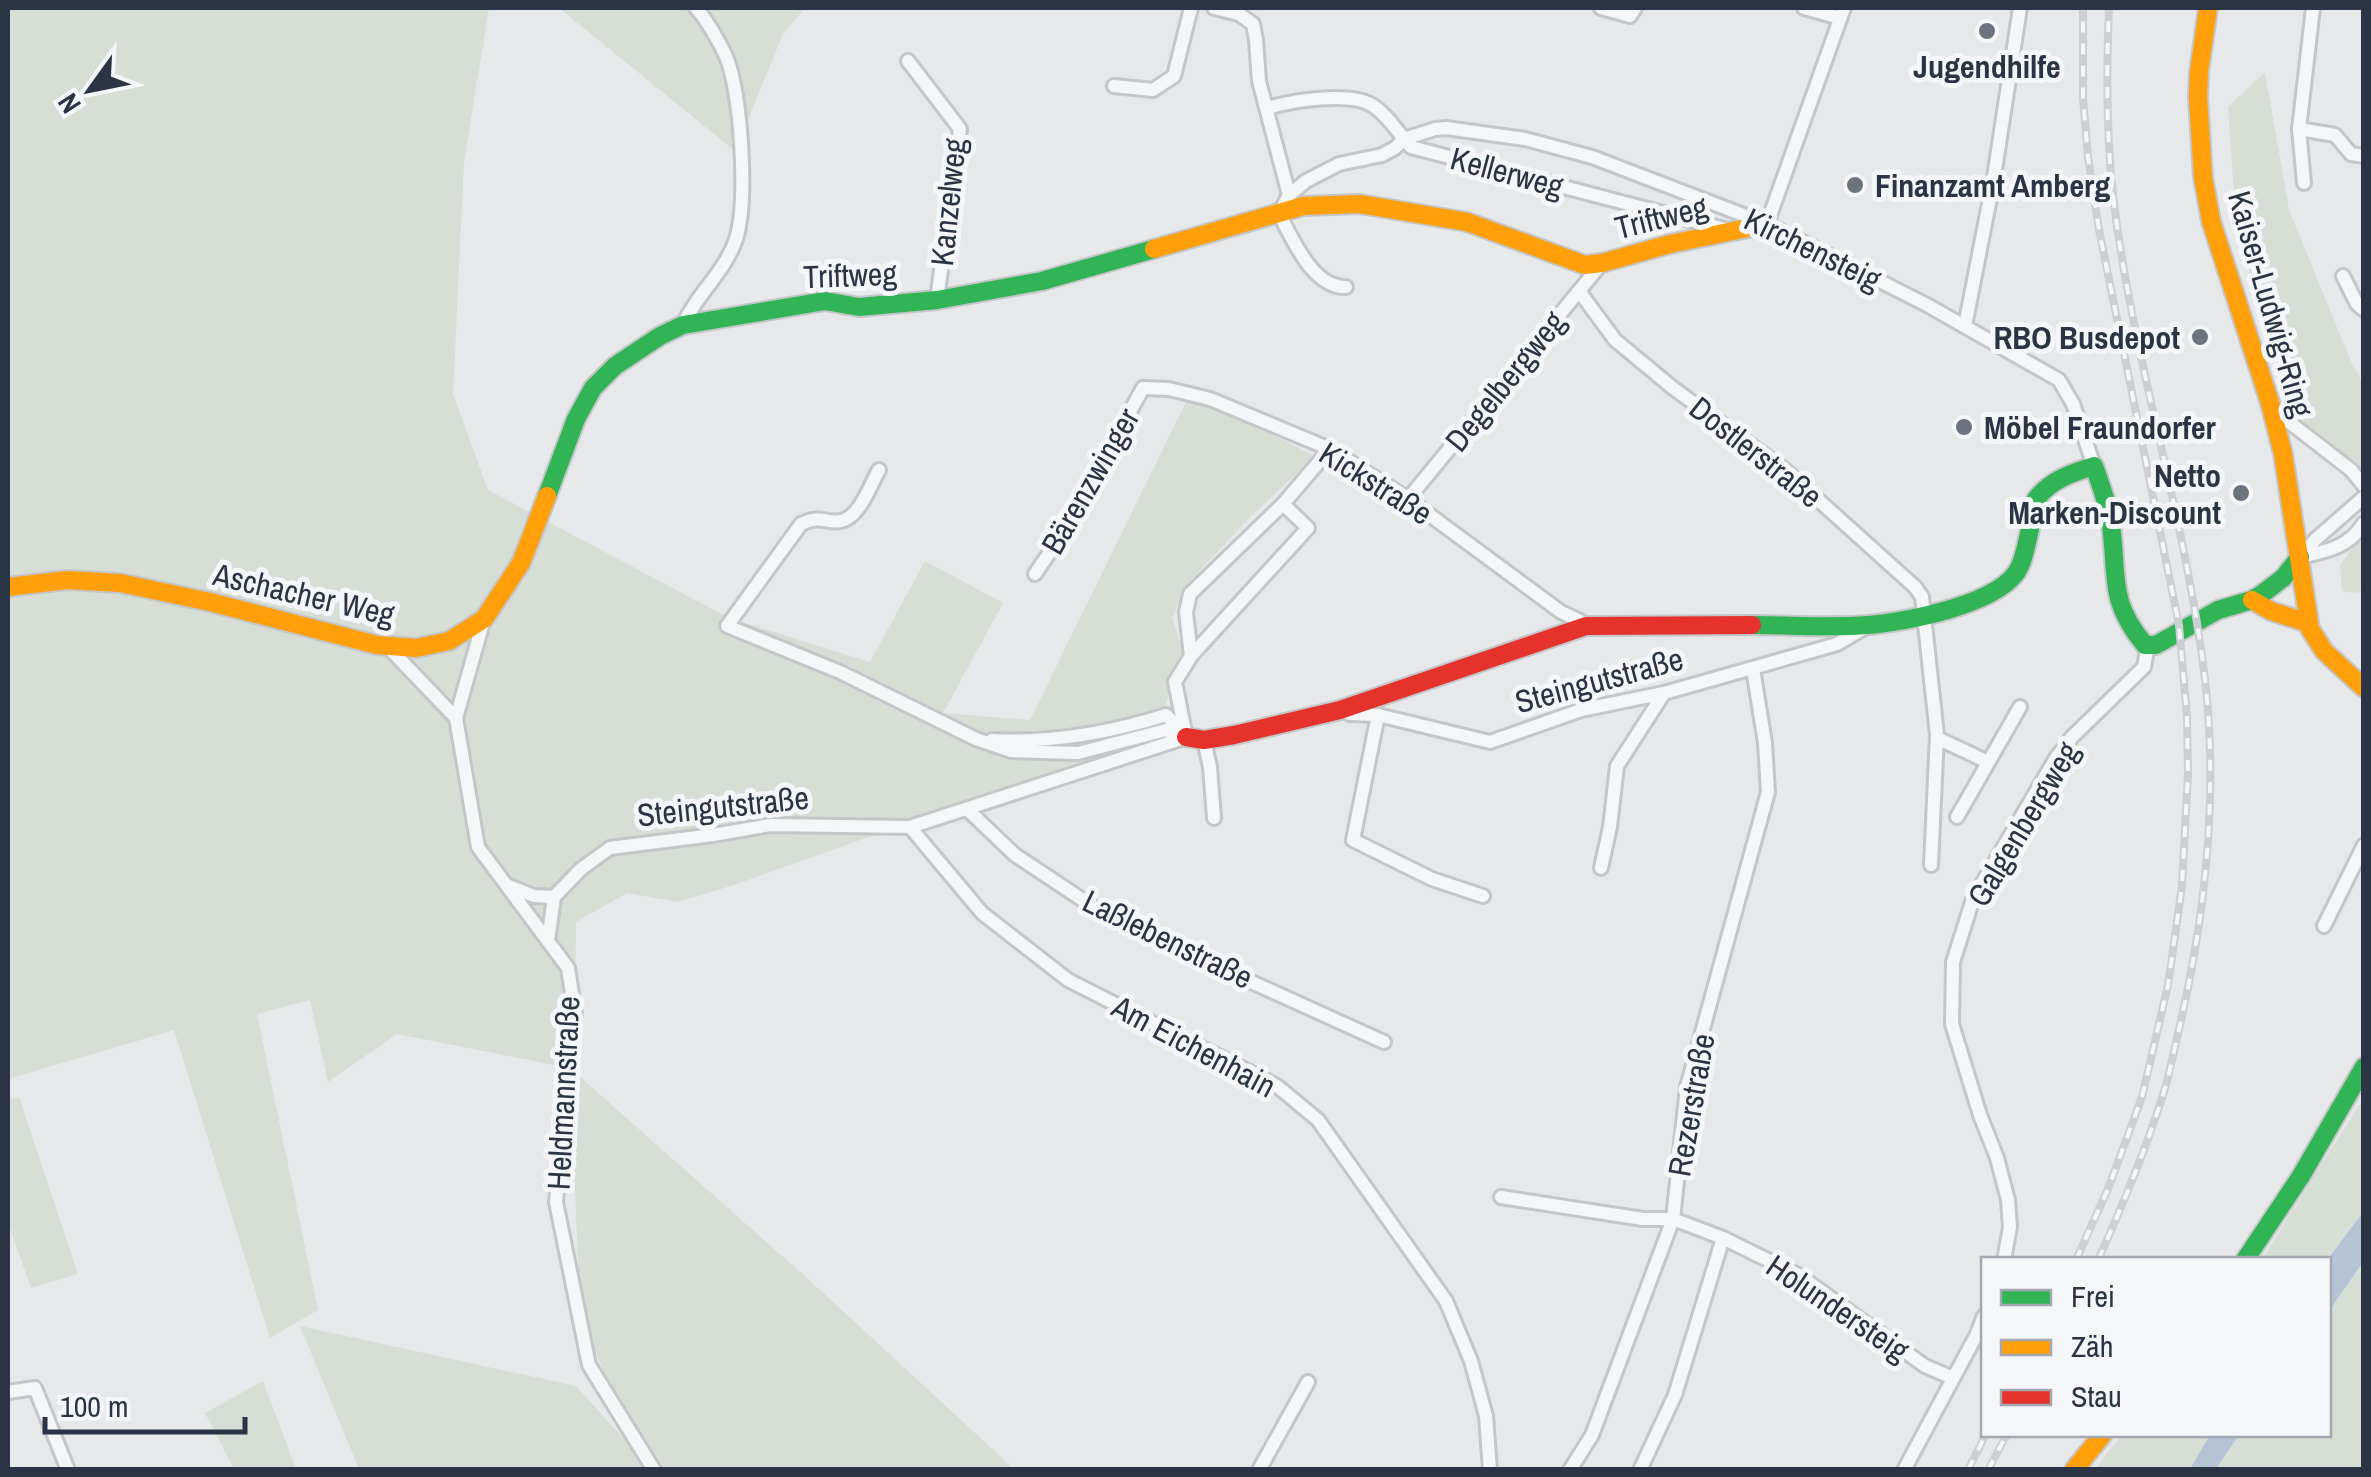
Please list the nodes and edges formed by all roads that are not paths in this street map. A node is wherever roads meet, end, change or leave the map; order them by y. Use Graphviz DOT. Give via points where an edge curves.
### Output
graph roads {
  1 [pos="696,8"];
  2 [pos="1191,8"];
  3 [pos="1214,8"];
  4 [pos="1601,8"];
  5 [pos="1635,8"];
  6 [pos="1804,8"];
  7 [pos="2020,8"];
  8 [pos="2208,8"];
  9 [pos="2313,8"];
  10 [pos="1842,13"];
  11 [pos="908,61"];
  12 [pos="1114,86"];
  13 [pos="1267,108"];
  14 [pos="2299,129"];
  15 [pos="1404,139"];
  16 [pos="2364,156"];
  17 [pos="2304,183"];
  18 [pos="1289,195"];
  19 [pos="1279,214"];
  20 [pos="1767,224"];
  21 [pos="1729,230"];
  22 [pos="1602,264"];
  23 [pos="2343,276"];
  24 [pos="1346,287"];
  25 [pos="1579,291"];
  26 [pos="937,300"];
  27 [pos="2364,310"];
  28 [pos="683,325"];
  29 [pos="1966,326"];
  30 [pos="1143,388"];
  31 [pos="2271,408"];
  32 [pos="1330,449"];
  33 [pos="2094,466"];
  34 [pos="879,470"];
  35 [pos="2364,486"];
  36 [pos="2364,497"];
  37 [pos="1408,499"];
  38 [pos="1282,504"];
  39 [pos="2364,524"];
  40 [pos="532,535"];
  41 [pos="2300,558"];
  42 [pos="1035,574"];
  43 [pos="8,587"];
  44 [pos="2252,600"];
  45 [pos="1924,616"];
  46 [pos="484,619"];
  47 [pos="2308,623"];
  48 [pos="1586,626"];
  49 [pos="1868,626"];
  50 [pos="2148,645"];
  51 [pos="389,648"];
  52 [pos="1191,656"];
  53 [pos="1753,669"];
  54 [pos="2364,688"];
  55 [pos="1664,693"];
  56 [pos="2020,707"];
  57 [pos="1340,710"];
  58 [pos="1378,716"];
  59 [pos="456,718"];
  60 [pos="1937,738"];
  61 [pos="1195,739"];
  62 [pos="1988,762"];
  63 [pos="968,810"];
  64 [pos="1956,817"];
  65 [pos="1214,818"];
  66 [pos="910,827"];
  67 [pos="2364,844"];
  68 [pos="1930,865"];
  69 [pos="1601,868"];
  70 [pos="506,884"];
  71 [pos="554,896"];
  72 [pos="1483,896"];
  73 [pos="2324,926"];
  74 [pos="548,941"];
  75 [pos="1384,1042"];
  76 [pos="2364,1067"];
  77 [pos="1502,1197"];
  78 [pos="1673,1220"];
  79 [pos="1723,1238"];
  80 [pos="2005,1257"];
  81 [pos="2247,1257"];
  82 [pos="1981,1322"];
  83 [pos="1953,1378"];
  84 [pos="1308,1382"];
  85 [pos="8,1392"];
  86 [pos="2101,1437"];
  87 [pos="68,1470"];
  88 [pos="654,1470"];
  89 [pos="1260,1470"];
  90 [pos="1490,1470"];
  91 [pos="1570,1470"];
  92 [pos="1640,1470"];
  93 [pos="1904,1470"];
  94 [pos="2074,1470"];
  1 -- 28 [label="street" via="730,66 741,194 736,237 722,272"];
  2 -- 12 [label="street" via="1174,76 1154,90"];
  3 -- 13 [label="street" via="1252,24"];
  4 -- 5 [label="street" via="1630,16"];
  6 -- 10 [label="street"];
  7 -- 29 [label="street"];
  8 -- 31 [label="street, Kaiser-Ludwig-Ring" via="2198,97 2204,177"];
  9 -- 14 [label="street"];
  10 -- 20 [label="street"];
  11 -- 26 [label="street, Kanzelweg" via="960,129"];
  13 -- 15 [label="street" via="1359,100 1385,115"];
  13 -- 18 [label="street"];
  14 -- 16 [label="street" via="2335,135 2351,154"];
  14 -- 17 [label="street"];
  15 -- 18 [label="street, Kirchensteig" via="1382,155 1339,164"];
  15 -- 20 [label="street, Kirchensteig" via="1446,128 1525,139 1592,157"];
  15 -- 21 [label="street, Kellerweg" via="1411,147"];
  18 -- 19 [label="street, Kirchensteig"];
  19 -- 22 [label="street, Triftweg" via="1360,204 1467,222 1585,265"];
  19 -- 24 [label="street" via="1324,282"];
  19 -- 26 [label="street, Triftweg" via="1042,281"];
  20 -- 21 [label="street, Triftweg"];
  20 -- 29 [label="street, Kirchensteig"];
  21 -- 22 [label="street, Triftweg"];
  22 -- 25 [label="street, Degelbergweg"];
  23 -- 27 [label="street"];
  25 -- 37 [label="street, Degelbergweg"];
  25 -- 45 [label="street, Dostlerstraße" via="1615,340 1785,470 1896,568 1922,598"];
  26 -- 28 [label="street, Triftweg" via="859,307 825,301"];
  28 -- 40 [label="street, Triftweg" via="615,366 593,388"];
  29 -- 33 [label="street, Kirchensteig" via="2060,380"];
  30 -- 32 [label="street, Kickstraße" via="1210,399"];
  30 -- 42 [label="street, Bärenzwinger"];
  31 -- 35 [label="street"];
  31 -- 41 [label="street, Kaiser-Ludwig-Ring"];
  32 -- 37 [label="street, Kickstraße"];
  32 -- 38 [label="street"];
  33 -- 45 [label="street, Steingutstraße" via="2041,491 2020,568 2006,585"];
  33 -- 50 [label="street" via="2111,524 2120,611"];
  34 -- 61 [label="street, Steingutstraße" via="854,514 801,524 727,626 1011,751 1078,753 1166,730"];
  36 -- 41 [label="street"];
  37 -- 48 [label="street, Kickstraße"];
  38 -- 52 [label="street" via="1190,594"];
  38 -- 52 [label="street" via="1308,528"];
  39 -- 41 [label="street" via="2342,546"];
  40 -- 46 [label="street, Aschacher Weg"];
  41 -- 44 [label="street"];
  41 -- 47 [label="street, Kaiser-Ludwig-Ring"];
  43 -- 51 [label="street, Aschacher Weg" via="120,583"];
  44 -- 47 [label="street"];
  44 -- 50 [label="street"];
  45 -- 49 [label="street, Steingutstraße"];
  45 -- 60 [label="street"];
  46 -- 51 [label="street, Aschacher Weg" via="449,641"];
  46 -- 59 [label="street"];
  47 -- 54 [label="street" via="2324,651"];
  48 -- 49 [label="street, Steingutstraße"];
  48 -- 57 [label="street, Steingutstraße"];
  49 -- 53 [label="street, Steingutstraße" via="1837,644"];
  50 -- 80 [label="street, Galgenbergweg" via="2144,667 2056,758 1973,899 1953,962 1952,1024 2008,1200"];
  51 -- 59 [label="street"];
  52 -- 61 [label="street" via="1176,682"];
  53 -- 55 [label="street, Steingutstraße"];
  53 -- 78 [label="street, Rezerstraße" via="1768,792 1687,1087"];
  55 -- 58 [label="street, Steingutstraße" via="1581,710 1490,742"];
  55 -- 69 [label="street" via="1617,766"];
  56 -- 62 [label="street"];
  57 -- 58 [label="street, Steingutstraße"];
  57 -- 61 [label="street, Steingutstraße"];
  58 -- 72 [label="street" via="1353,840"];
  59 -- 70 [label="street, Heldmannstraße" via="478,847"];
  60 -- 62 [label="street"];
  60 -- 68 [label="street"];
  61 -- 63 [label="street, Steingutstraße" via="1135,752"];
  61 -- 65 [label="street" via="1210,767"];
  62 -- 64 [label="street"];
  63 -- 66 [label="street, Steingutstraße"];
  63 -- 75 [label="street, Laßlebenstraße" via="1016,855 1110,918"];
  66 -- 71 [label="street, Steingutstraße" via="770,825 610,848"];
  66 -- 90 [label="street, Am Eichenhain" via="982,912 1068,980 1277,1086 1318,1120 1446,1300 1486,1416"];
  67 -- 73 [label="street"];
  70 -- 71 [label="street"];
  70 -- 74 [label="street, Heldmannstraße"];
  71 -- 74 [label="street"];
  74 -- 88 [label="street, Heldmannstraße" via="568,968 575,1013 556,1202 589,1365"];
  76 -- 81 [label="street"];
  77 -- 78 [label="street, Holundersteig"];
  78 -- 79 [label="street, Holundersteig"];
  78 -- 91 [label="street, Rezerstraße" via="1592,1435"];
  79 -- 83 [label="street, Holundersteig" via="1800,1276"];
  79 -- 92 [label="street, Holundersteig" via="1675,1395"];
  82 -- 83 [label="street"];
  83 -- 93 [label="street"];
  84 -- 89 [label="street"];
  85 -- 87 [label="street" via="35,1388"];
  86 -- 94 [label="street"];
}
